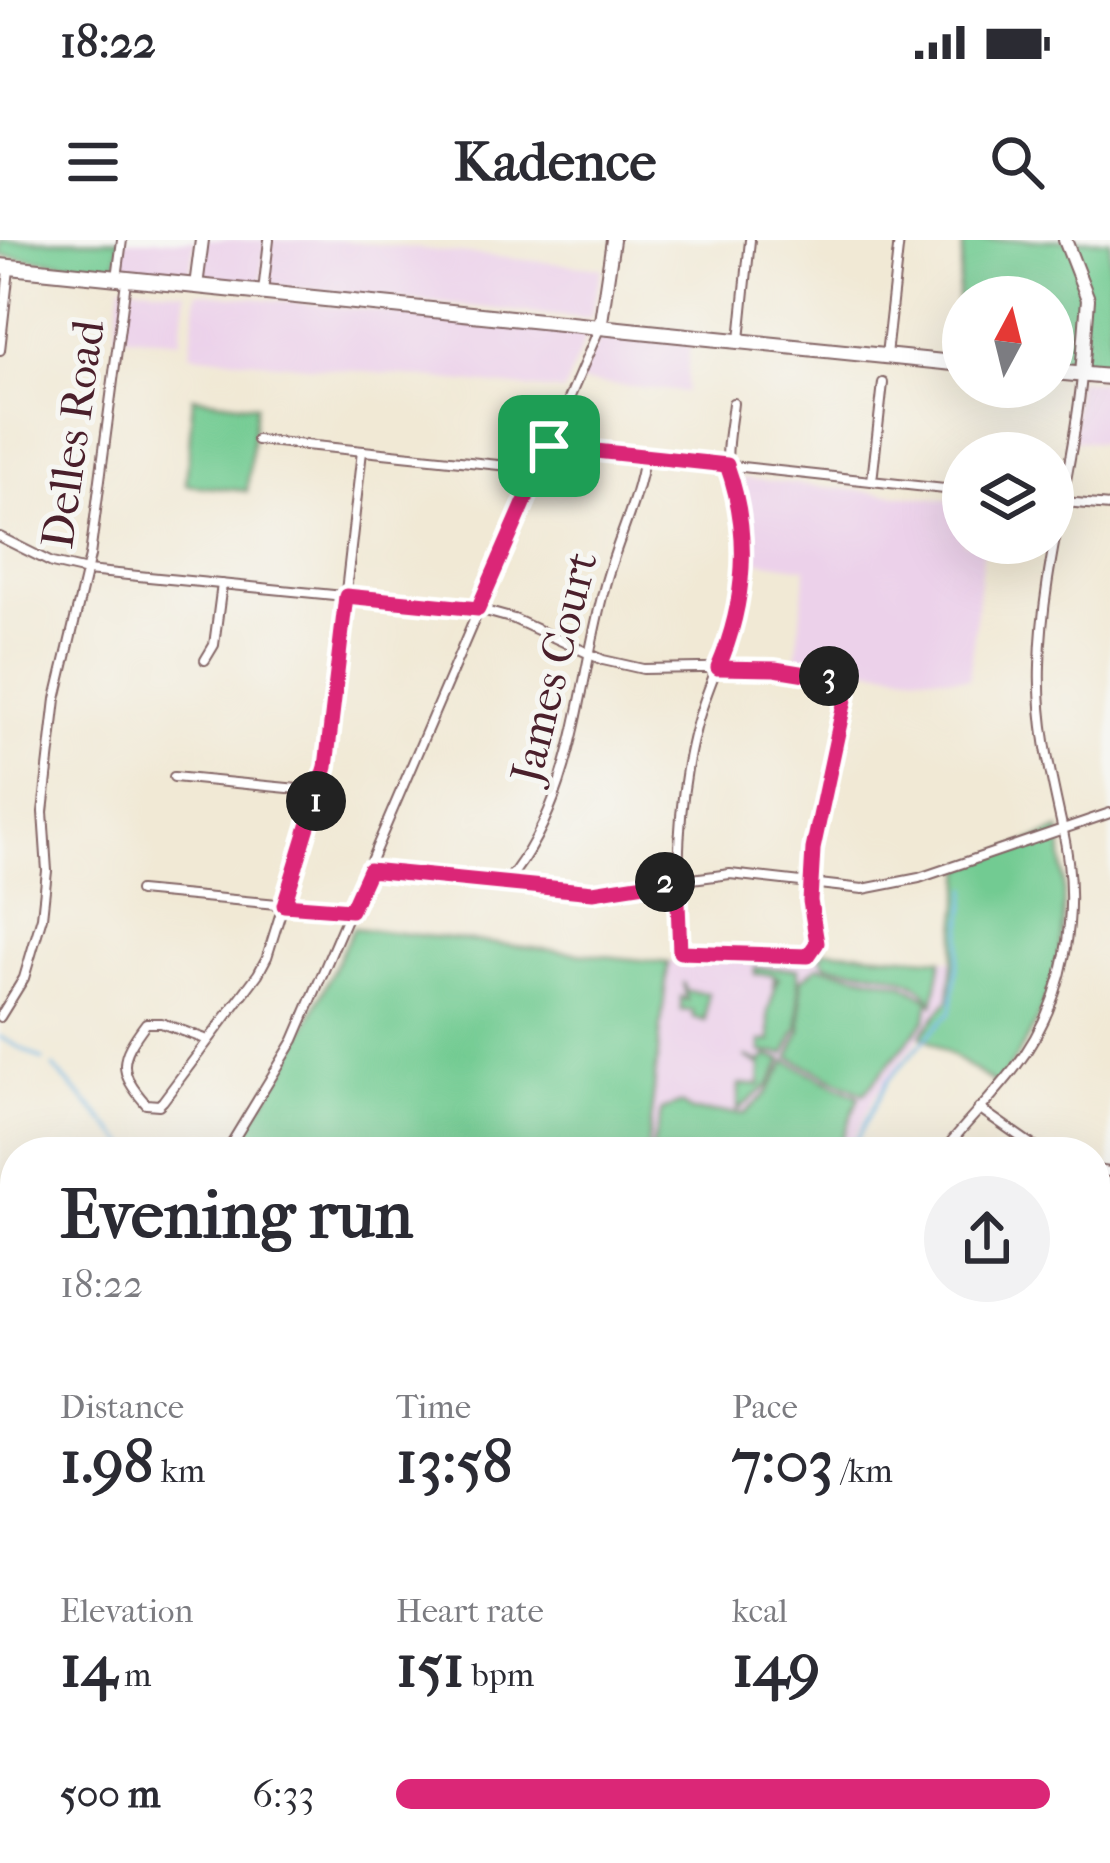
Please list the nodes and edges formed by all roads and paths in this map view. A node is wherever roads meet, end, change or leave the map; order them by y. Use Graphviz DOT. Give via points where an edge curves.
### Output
graph roads {
  1 [pos="122,240"];
  2 [pos="202,240"];
  3 [pos="269,240"];
  4 [pos="613,240"];
  5 [pos="750,240"];
  6 [pos="899,240"];
  7 [pos="1068,241"];
  8 [pos="5,267"];
  9 [pos="122,279"];
  10 [pos="196,286"];
  11 [pos="263,293"];
  12 [pos="600,328"];
  13 [pos="740,342"];
  14 [pos="0,350"];
  15 [pos="886,356"];
  16 [pos="942,362"];
  17 [pos="1074,374"];
  18 [pos="1082,375"];
  19 [pos="1110,377"];
  20 [pos="883,383"];
  21 [pos="733,403"];
  22 [pos="1074,435"];
  23 [pos="256,440"];
  24 [pos="549,446"];
  25 [pos="362,451"];
  26 [pos="644,457"];
  27 [pos="727,465"];
  28 [pos="538,470"];
  29 [pos="872,481"];
  30 [pos="942,488"];
  31 [pos="1074,503"];
  32 [pos="1110,506"];
  33 [pos="0,538"];
  34 [pos="1051,564"];
  35 [pos="87,571"];
  36 [pos="222,584"];
  37 [pos="346,596"];
  38 [pos="478,609"];
  39 [pos="588,654"];
  40 [pos="205,660"];
  41 [pos="718,668"];
  42 [pos="174,776"];
  43 [pos="319,790"];
  44 [pos="1110,813"];
  45 [pos="1062,826"];
  46 [pos="369,870"];
  47 [pos="677,879"];
  48 [pos="810,881"];
  49 [pos="506,883"];
  50 [pos="139,891"];
  51 [pos="284,905"];
  52 [pos="351,910"];
  53 [pos="1,1017"];
  54 [pos="208,1040"];
  55 [pos="979,1108"];
  56 [pos="236,1137"];
  57 [pos="955,1137"];
  58 [pos="1021,1137"];
  1 -- 9 [label="street, Delles Road"];
  2 -- 10 [label="street"];
  3 -- 11 [label="street"];
  4 -- 12 [label="street"];
  5 -- 13 [label="street"];
  6 -- 15 [label="street"];
  7 -- 18 [label="street" via="1088,299"];
  8 -- 9 [label="main road"];
  8 -- 14 [label="street"];
  9 -- 10 [label="main road"];
  9 -- 35 [label="street, Delles Road"];
  10 -- 11 [label="main road"];
  11 -- 12 [label="main road"];
  12 -- 13 [label="main road"];
  12 -- 24 [label="street"];
  13 -- 15 [label="main road"];
  15 -- 16 [label="main road"];
  17 -- 18 [label="main road"];
  18 -- 19 [label="main road"];
  18 -- 22 [label="street"];
  20 -- 29 [label="street"];
  21 -- 27 [label="street"];
  23 -- 25 [label="street"];
  24 -- 26 [label="street"];
  24 -- 28 [label="street"];
  25 -- 28 [label="street"];
  25 -- 37 [label="street"];
  26 -- 27 [label="street"];
  26 -- 39 [label="street, James Court"];
  27 -- 29 [label="street"];
  27 -- 41 [label="street" via="741,518 742,583"];
  28 -- 38 [label="street"];
  29 -- 30 [label="street"];
  31 -- 32 [label="street"];
  33 -- 35 [label="street"];
  34 -- 45 [label="street" via="1040,662 1046,757"];
  35 -- 36 [label="street"];
  35 -- 53 [label="street, Delles Road" via="56,699 42,916 24,978"];
  36 -- 37 [label="street"];
  36 -- 40 [label="street"];
  37 -- 38 [label="street"];
  37 -- 43 [label="street"];
  38 -- 39 [label="street"];
  38 -- 46 [label="street"];
  39 -- 41 [label="street" via="643,669"];
  39 -- 49 [label="street, James Court" via="559,796"];
  41 -- 47 [label="street" via="685,777"];
  41 -- 48 [label="street" via="842,677 850,691 825,778"];
  42 -- 43 [label="street"];
  43 -- 51 [label="street"];
  44 -- 45 [label="street"];
  45 -- 48 [label="street" via="877,887"];
  45 -- 55 [label="street" via="1070,915 1058,984 1032,1042"];
  46 -- 49 [label="street"];
  46 -- 52 [label="street"];
  47 -- 48 [label="street" via="745,874"];
  47 -- 48 [label="street" via="680,952 808,956 817,943"];
  47 -- 49 [label="street" via="593,892"];
  50 -- 51 [label="street"];
  51 -- 52 [label="street"];
  51 -- 54 [label="street" via="258,974"];
  52 -- 56 [label="street" via="286,1058"];
  54 -- 54 [label="street" via="156,1021 142,1027 122,1072 154,1106"];
  55 -- 57 [label="street"];
  55 -- 58 [label="street"];
}
